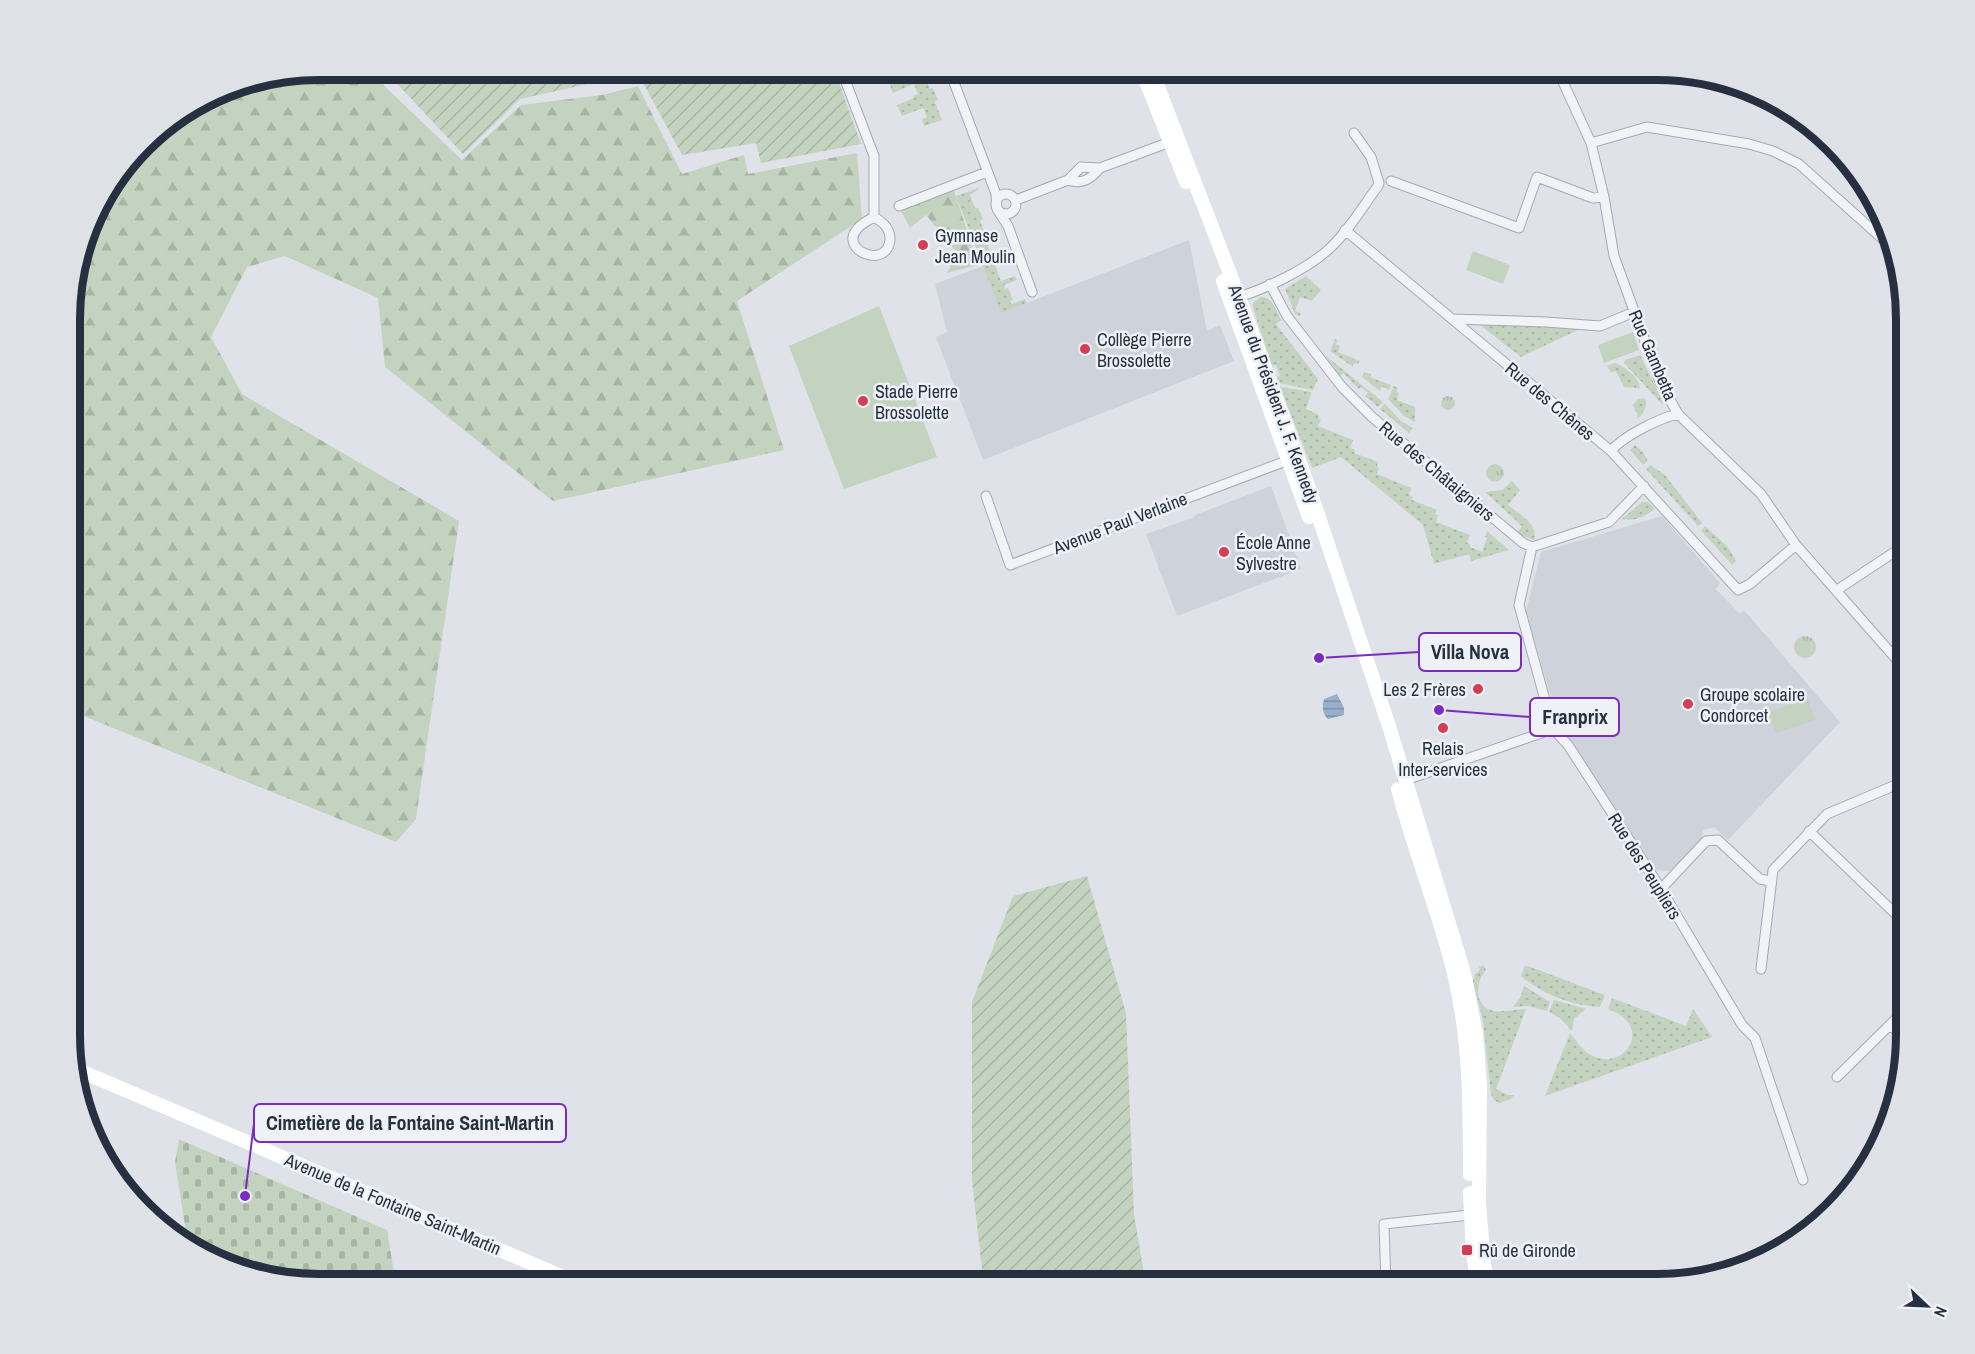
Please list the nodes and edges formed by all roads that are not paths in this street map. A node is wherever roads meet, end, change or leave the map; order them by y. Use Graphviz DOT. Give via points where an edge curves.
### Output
graph roads {
  1 [pos="845,80"];
  2 [pos="953,80"];
  3 [pos="1145,80"];
  4 [pos="1156,80"];
  5 [pos="1562,80"];
  6 [pos="1354,133"];
  7 [pos="1170,142"];
  8 [pos="1591,143"];
  9 [pos="1100,168"];
  10 [pos="987,172"];
  11 [pos="1068,180"];
  12 [pos="1391,181"];
  13 [pos="1604,197"];
  14 [pos="1016,200"];
  15 [pos="996,205"];
  16 [pos="899,206"];
  17 [pos="1011,213"];
  18 [pos="874,217"];
  19 [pos="1008,226"];
  20 [pos="1345,230"];
  21 [pos="1881,238"];
  22 [pos="1270,284"];
  23 [pos="1032,292"];
  24 [pos="1234,298"];
  25 [pos="1634,312"];
  26 [pos="1452,319"];
  27 [pos="1678,414"];
  28 [pos="1611,451"];
  29 [pos="1293,458"];
  30 [pos="1644,486"];
  31 [pos="986,496"];
  32 [pos="1796,545"];
  33 [pos="1532,547"];
  34 [pos="1896,551"];
  35 [pos="1837,590"];
  36 [pos="1896,659"];
  37 [pos="1553,729"];
  38 [pos="1401,782"];
  39 [pos="1896,786"];
  40 [pos="1809,831"];
  41 [pos="1770,881"];
  42 [pos="1661,889"];
  43 [pos="1896,914"];
  44 [pos="1761,969"];
  45 [pos="1896,1019"];
  46 [pos="1890,1025"];
  47 [pos="1896,1030"];
  48 [pos="83,1072"];
  49 [pos="1837,1077"];
  50 [pos="1803,1180"];
  51 [pos="1470,1215"];
  52 [pos="556,1274"];
  53 [pos="1386,1274"];
  54 [pos="1476,1274"];
  55 [pos="1486,1274"];
  1 -- 18 [label="street" via="874,156"];
  2 -- 10 [label="street"];
  3 -- 7 [label="main road, Avenue du Président J. F. Kennedy"];
  4 -- 24 [label="main road, Avenue du Président J. F. Kennedy"];
  5 -- 8 [label="street, Rue Gambetta"];
  6 -- 20 [label="street" via="1371,157 1379,183"];
  7 -- 9 [label="street"];
  7 -- 24 [label="main road, Avenue du Président J. F. Kennedy"];
  8 -- 13 [label="street, Rue Gambetta"];
  8 -- 21 [label="street" via="1647,127 1773,151 1799,164"];
  9 -- 11 [label="street" via="1081,167"];
  9 -- 11 [label="street" via="1086,181"];
  10 -- 15 [label="street"];
  10 -- 16 [label="street"];
  11 -- 14 [label="street"];
  12 -- 13 [label="street" via="1519,228 1537,177 1593,198"];
  13 -- 25 [label="street, Rue Gambetta" via="1614,255"];
  14 -- 15 [label="street" via="1005,194 998,197"];
  14 -- 17 [label="street"];
  15 -- 17 [label="street" via="1003,214"];
  15 -- 19 [label="street"];
  17 -- 19 [label="street"];
  18 -- 18 [label="street" via="853,236 864,255 885,252 890,242 889,231"];
  19 -- 23 [label="street"];
  20 -- 22 [label="street" via="1330,248"];
  20 -- 26 [label="street, Rue des Chênes"];
  22 -- 24 [label="street"];
  22 -- 33 [label="street, Rue des Châtaigniers" via="1287,316 1342,387 1506,530"];
  24 -- 29 [label="main road, Avenue du Président J. F. Kennedy"];
  25 -- 26 [label="street" via="1600,326"];
  25 -- 27 [label="street, Rue Gambetta" via="1660,382"];
  26 -- 28 [label="street, Rue des Chênes"];
  27 -- 28 [label="street" via="1632,435"];
  27 -- 32 [label="street, Rue Gambetta" via="1761,494"];
  28 -- 30 [label="street, Rue des Chênes"];
  29 -- 31 [label="street, Avenue Paul Verlaine" via="1010,565"];
  29 -- 38 [label="main road, Avenue du Président J. F. Kennedy" via="1389,726"];
  30 -- 32 [label="street, Rue des Chênes" via="1738,590"];
  30 -- 33 [label="street" via="1609,522"];
  32 -- 35 [label="street, Rue Gambetta"];
  33 -- 37 [label="street, Rue des Peupliers" via="1519,605"];
  34 -- 35 [label="street"];
  35 -- 36 [label="street, Rue Gambetta"];
  37 -- 38 [label="street"];
  37 -- 42 [label="street, Rue des Peupliers" via="1568,745"];
  38 -- 51 [label="main road, Avenue du Président J. F. Kennedy" via="1454,973 1465,1035 1470,1085"];
  38 -- 55 [label="main road, Avenue du Président J. F. Kennedy" via="1418,816 1464,973 1476,1034 1480,1085 1479,1204"];
  39 -- 40 [label="street" via="1827,814"];
  40 -- 41 [label="street" via="1773,870"];
  40 -- 43 [label="street"];
  41 -- 42 [label="street" via="1760,879 1718,840 1706,841"];
  41 -- 44 [label="street"];
  42 -- 50 [label="street, Rue des Peupliers" via="1742,1025 1755,1038"];
  45 -- 46 [label="street"];
  46 -- 47 [label="street"];
  46 -- 49 [label="street"];
  48 -- 52 [label="main road, Avenue de la Fontaine Saint-Martin"];
  51 -- 53 [label="street" via="1384,1224"];
  51 -- 54 [label="main road, Avenue du Président J. F. Kennedy"];
}
